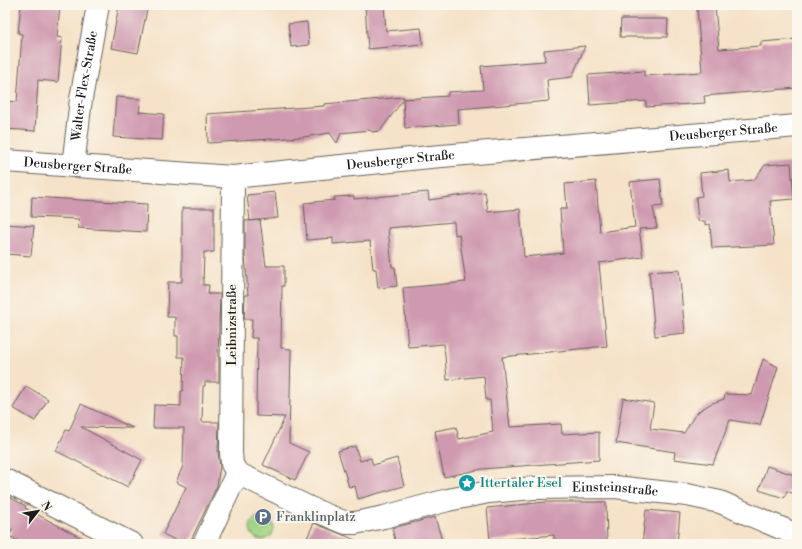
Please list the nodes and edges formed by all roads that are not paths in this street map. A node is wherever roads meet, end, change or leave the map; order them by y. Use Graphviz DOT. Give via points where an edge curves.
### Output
graph roads {
  1 [pos="98,5"];
  2 [pos="797,126"];
  3 [pos="5,162"];
  4 [pos="73,166"];
  5 [pos="233,176"];
  6 [pos="237,473"];
  7 [pos="5,480"];
  8 [pos="797,535"];
  9 [pos="132,544"];
  10 [pos="204,544"];
  1 -- 4 [label="street, Walter-Flex-Straße" via="82,91"];
  2 -- 5 [label="street, Deusberger Straße"];
  3 -- 4 [label="street, Deusberger Straße"];
  4 -- 5 [label="street, Deusberger Straße"];
  5 -- 6 [label="street, Leibnizstraße" via="231,453 232,464"];
  6 -- 8 [label="street, Einsteinstraße" via="346,523 384,517 489,492 534,488 615,487 687,495 720,502"];
  6 -- 10 [label="street"];
  7 -- 9 [label="street"];
}
